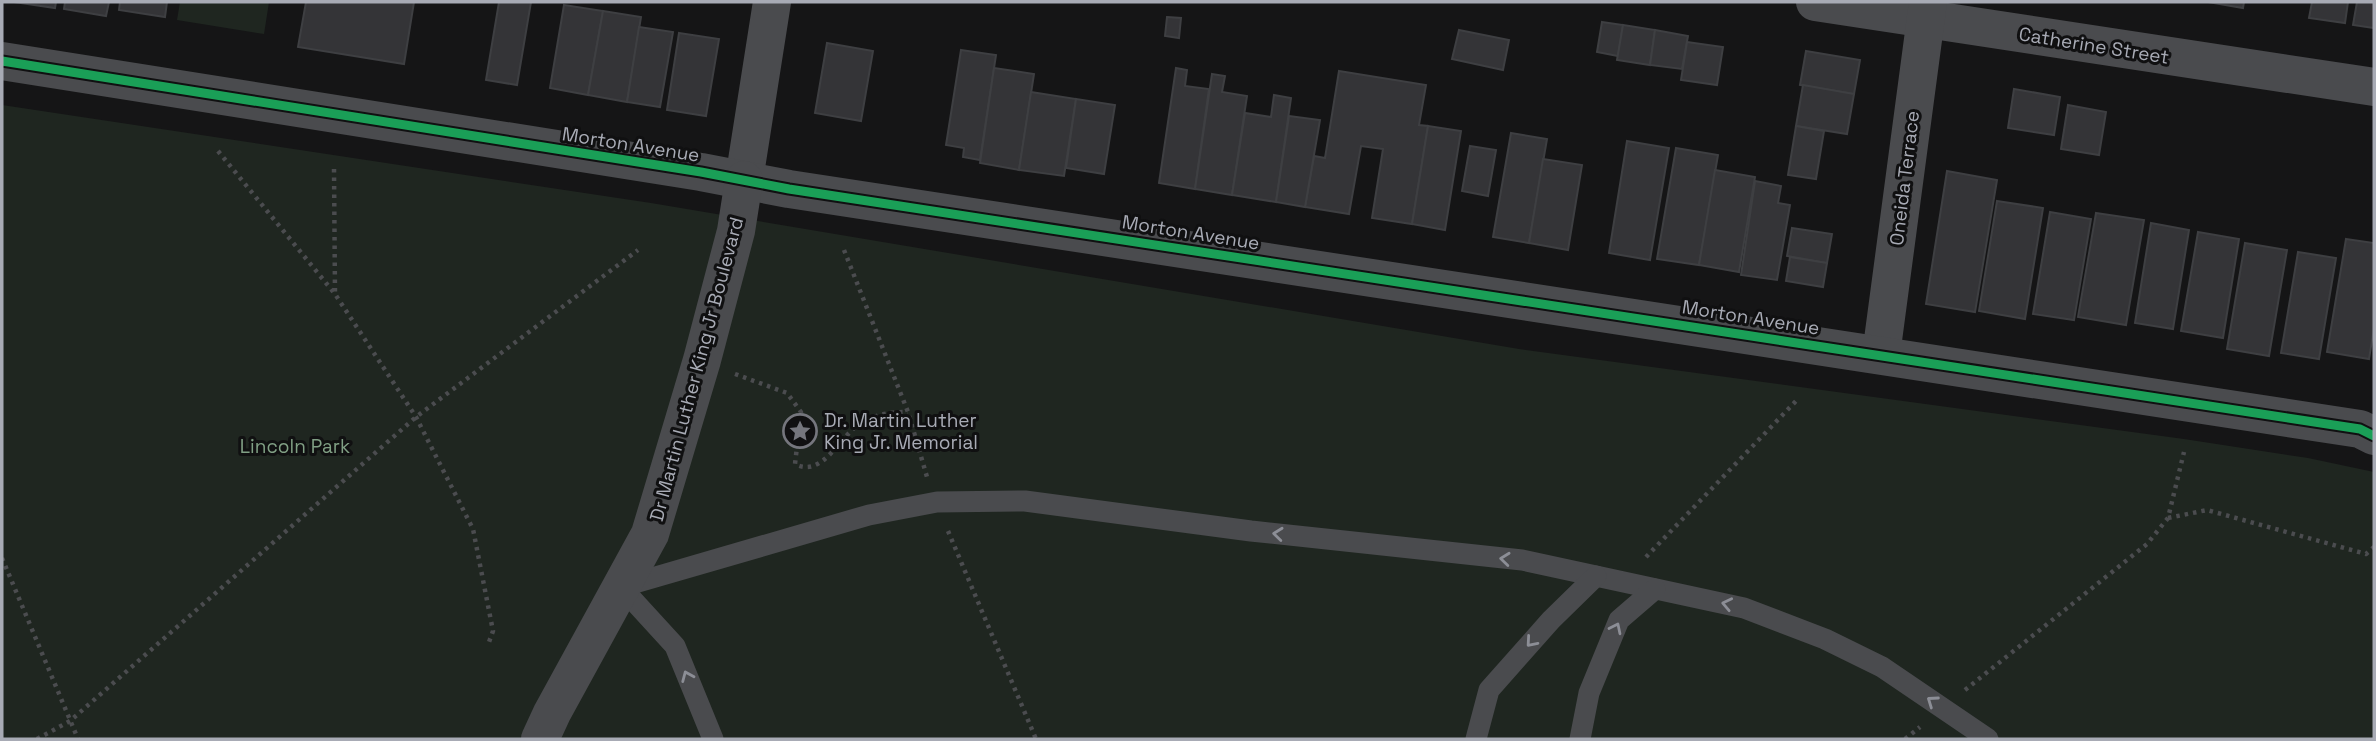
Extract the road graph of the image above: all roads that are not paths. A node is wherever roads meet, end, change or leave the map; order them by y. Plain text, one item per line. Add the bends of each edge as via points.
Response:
1 (772, 2) edge
2 (1815, 2) edge
3 (1926, 11) edge
4 (2, 61) edge
5 (2374, 87) edge
6 (744, 180) junction
7 (1881, 355) junction
8 (2374, 436) edge
9 (1596, 576) junction
10 (621, 587) junction
11 (1655, 589) junction
12 (540, 739) edge
13 (713, 739) edge
14 (1476, 739) edge
15 (1580, 739) edge
16 (1988, 739) edge

1 - 6 street, Dr Martin Luther King Jr Boulevard
2 - 3 street, Catherine Street
3 - 5 street, Catherine Street
3 - 7 street, Oneida Terrace
4 - 6 street, Morton Avenue
6 - 7 street, Morton Avenue
6 - 10 street, Dr Martin Luther King Jr Boulevard via 736,231 702,360 650,534
7 - 8 street, Morton Avenue via 2360,429
9 -> 10 lane via 1522,561 1025,501 937,502 869,515
9 - 11 lane
9 -> 14 lane via 1489,690
10 - 12 street, Dr Martin Luther King Jr Boulevard
13 -> 10 lane via 674,646
15 -> 11 lane via 1589,693 1619,620
16 -> 11 lane via 1882,667 1825,639 1744,608

